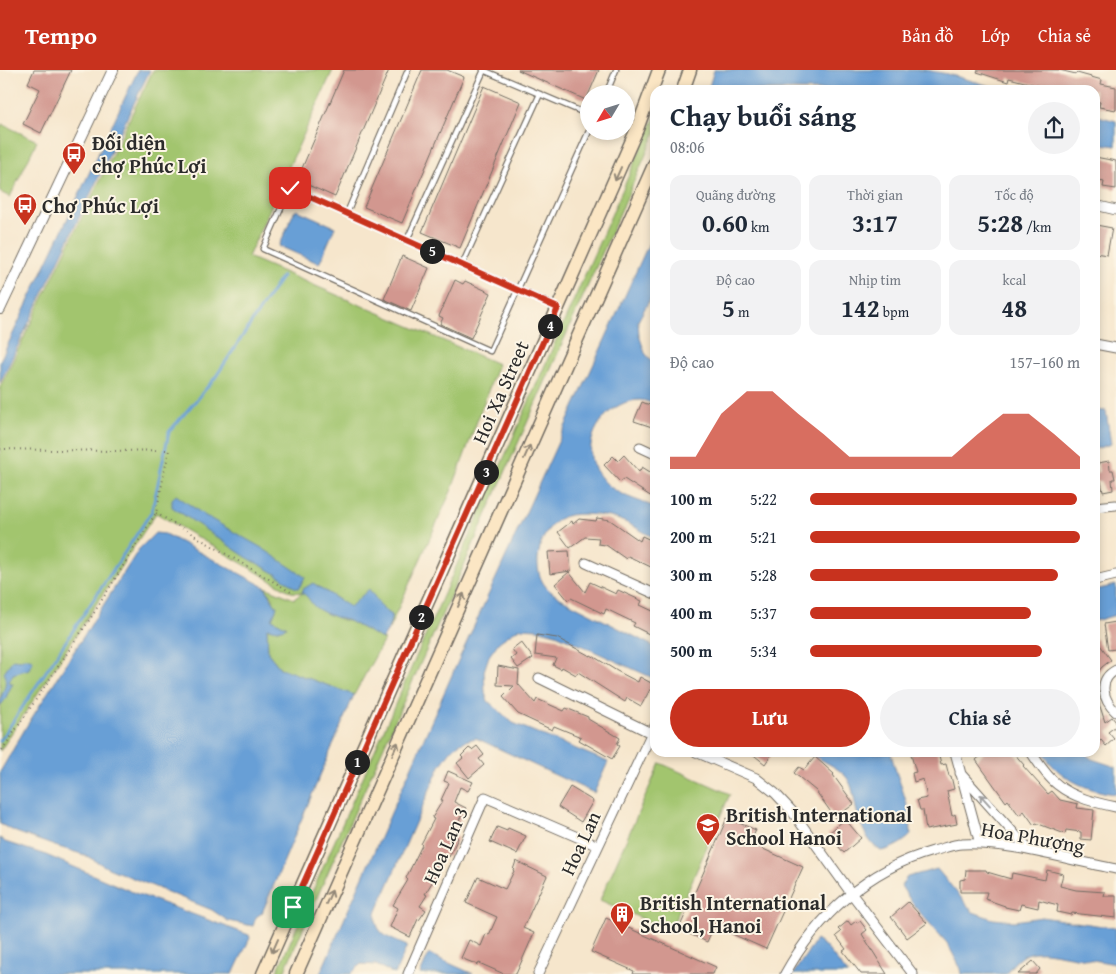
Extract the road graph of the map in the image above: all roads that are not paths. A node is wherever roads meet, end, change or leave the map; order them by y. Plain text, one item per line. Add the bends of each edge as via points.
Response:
1 (113, 70) edge
2 (408, 70) edge
3 (483, 70) edge
4 (616, 70) edge
5 (659, 70) edge
6 (690, 70) edge
7 (610, 85) edge
8 (653, 85) edge
9 (685, 85) edge
10 (540, 94) junction
11 (650, 94) edge
12 (580, 111) edge
13 (585, 140) edge
14 (650, 173) edge
15 (1100, 206) edge
16 (1116, 210) edge
17 (347, 213) junction
18 (407, 240) junction
19 (462, 265) junction
20 (517, 290) junction
21 (558, 308) junction
22 (0, 309) edge
23 (1100, 345) edge
24 (1116, 348) edge
25 (640, 447) dead end
26 (650, 452) edge
27 (1116, 505) edge
28 (1100, 507) edge
29 (586, 564) dead end
30 (1116, 575) edge
31 (1100, 579) edge
32 (650, 592) edge
33 (1116, 670) edge
34 (539, 678) dead end
35 (1116, 712) edge
36 (650, 730) edge
37 (650, 740) edge
38 (708, 757) edge
39 (956, 757) edge
40 (1035, 757) edge
41 (960, 773) junction
42 (1116, 807) edge
43 (980, 844) junction
44 (598, 846) junction
45 (1029, 850) junction
46 (1116, 868) edge
47 (851, 893) junction
48 (540, 972) edge
49 (263, 974) edge
50 (296, 974) edge
51 (408, 974) edge
52 (785, 974) edge
53 (913, 974) edge

1 - 22 street
2 - 17 lane
3 - 10 lane
3 - 18 lane
4 - 7 lane
5 -> 8 main road, Hoi Xa Street
6 - 9 main road
10 - 12 lane
10 - 19 lane
11 -> 21 main road, Hoi Xa Street
13 - 20 lane
50 -> 14 main road
15 - 16 street
17 - 18 lane
17 - 20 lane via 290,188 263,249 490,351
18 - 19 lane
19 - 20 lane
20 - 21 lane
21 -> 49 main road, Hoi Xa Street
23 - 24 street
25 - 26 street
27 - 28 street
29 - 32 street
30 - 31 street
33 - 35 street via 1110,673 1103,690 1108,704
34 - 36 street
37 - 44 street, Hoa Lan
38 - 47 street via 756,778 775,793
39 - 41 street
40 - 42 street via 1058,785 1096,803
41 - 43 street
45 -> 41 street
43 - 45 street, Hoa Phượng
43 - 47 street, Hoa Phượng via 960,844 915,856 882,872
44 - 48 street, Hoa Lan
44 - 51 street, Hoa Lan 3 via 485,797
45 - 46 street, Hoa Phượng
47 - 52 street, Hoa Phượng via 817,925
47 - 53 street

